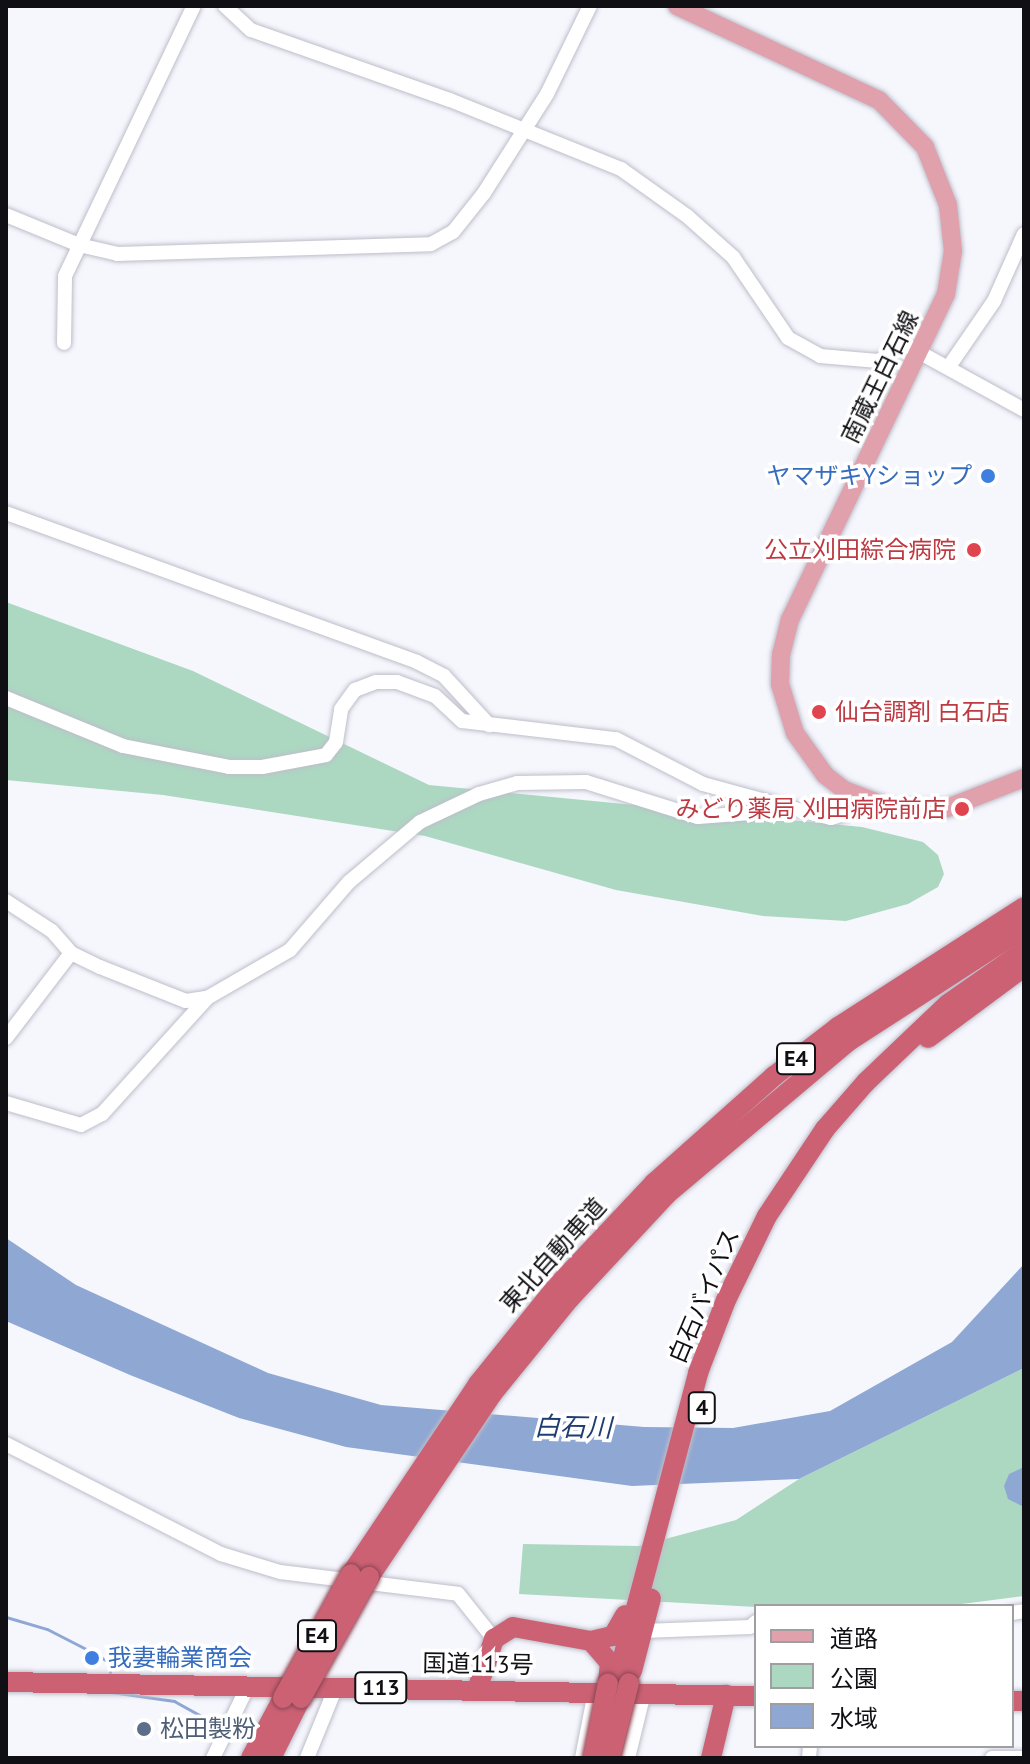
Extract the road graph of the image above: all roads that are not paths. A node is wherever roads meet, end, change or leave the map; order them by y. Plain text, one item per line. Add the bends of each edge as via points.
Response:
1 (194, 6) edge
2 (225, 6) edge
3 (590, 6) edge
4 (677, 6) edge
5 (521, 129) junction
6 (6, 215) edge
7 (1024, 234) edge
8 (79, 245) junction
9 (64, 343) dead end
10 (920, 349) junction
11 (950, 365) junction
12 (1024, 410) edge
13 (6, 513) edge
14 (6, 698) edge
15 (489, 725) junction
16 (1024, 778) edge
17 (859, 798) junction
18 (795, 809) junction
19 (6, 901) edge
20 (1024, 907) edge
21 (1024, 928) edge
22 (1024, 951) edge
23 (71, 953) junction
24 (1024, 966) edge
25 (207, 998) junction
26 (6, 1038) edge
27 (6, 1103) edge
28 (775, 1216) junction
29 (604, 1247) junction
30 (6, 1444) edge
31 (636, 1608) junction
32 (754, 1627) edge
33 (641, 1638) junction
34 (494, 1639) junction
35 (591, 1641) junction
36 (6, 1682) edge
37 (248, 1686) junction
38 (621, 1686) junction
39 (336, 1687) junction
40 (477, 1690) junction
41 (726, 1695) junction
42 (754, 1696) edge
43 (292, 1698) junction
44 (588, 1728) junction
45 (634, 1731) junction
46 (213, 1758) edge
47 (251, 1758) edge
48 (271, 1758) edge
49 (307, 1758) edge
50 (582, 1758) edge
51 (595, 1758) edge
52 (610, 1758) edge
53 (617, 1758) edge
54 (628, 1758) edge
55 (711, 1758) edge
56 (992, 1758) edge
57 (1024, 1758) edge

1 - 8 street
2 - 5 street via 251,30
3 - 5 street via 547,94
4 - 10 main road, 南蔵王白石線 via 865,90 917,136 944,188 953,251 946,294
5 - 8 street via 453,232 431,244 117,254
5 - 10 street via 621,169 687,216 733,257 788,338 820,356 878,361 906,345
6 - 8 street
7 - 11 street via 994,301
8 - 9 street via 65,276
10 - 11 street
10 - 17 main road, 南蔵王白石線 via 807,577 781,654 783,700 795,733 825,775
11 - 12 street
13 - 15 street via 417,662 444,676
14 - 15 street via 123,746 247,768 293,765 326,755 336,742 347,700 361,686 376,682 422,689 462,721
15 - 18 street via 616,739 703,784
16 - 17 main road, 南蔵王白石線 via 947,808 894,809
17 - 18 street via 847,813 831,818
18 - 25 street via 708,818 586,782 498,787 420,822 349,882 290,950
19 - 23 street via 52,931
20 - 29 highway, 東北自動車道 / E4 via 900,984 774,1076
21 - 29 highway, 東北自動車道 / E4 via 909,998 792,1084
22 - 28 highway, 白石バイパス / 4 via 948,1004 866,1082 825,1129
23 - 25 street via 167,995 186,1001
23 - 26 street
24 - 28 highway, 白石バイパス / 4 via 895,1070
25 - 27 street via 91,1120 81,1125
28 - 31 highway, 白石バイパス / 4 via 723,1343
28 - 31 highway, 白石バイパス / 4 via 726,1300 698,1373
29 - 43 highway, 東北自動車道 / E4, bridge via 521,1329 430,1450 351,1574
30 - 34 street via 221,1554 280,1572 458,1594
31 - 33 highway, 白石バイパス / 4
31 - 35 highway via 620,1629
31 - 38 highway, 白石バイパス / 4
32 - 33 street
33 - 38 highway, 白石バイパス
34 - 35 highway via 513,1627
34 - 40 highway
35 - 38 highway
36 - 37 highway, 国道113号 / 113
37 - 39 highway, 国道113号 / 113
37 - 46 street
38 - 40 highway, 国道113号 / 113
38 - 41 highway, 国道113号 / 113
38 - 44 street
38 - 45 street
38 - 51 highway, bridge
38 - 52 highway, 白石バイパス / 4, bridge
38 - 53 highway
39 - 40 highway, 国道113号 / 113
39 - 49 street
41 - 42 highway, 国道113号 / 113
41 - 55 highway
43 - 47 highway, 東北自動車道 / E4
43 - 48 highway, 東北自動車道 / E4
44 - 45 street
44 - 50 street
45 - 54 street
56 - 57 street

